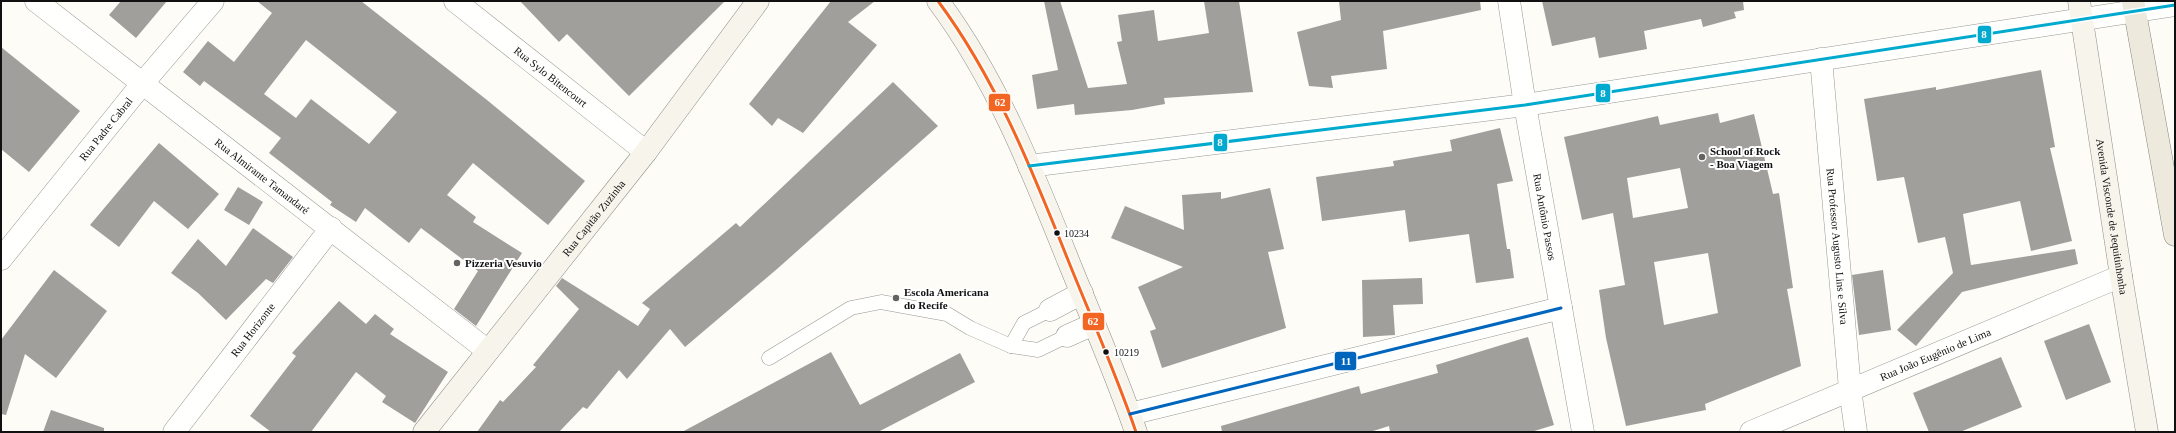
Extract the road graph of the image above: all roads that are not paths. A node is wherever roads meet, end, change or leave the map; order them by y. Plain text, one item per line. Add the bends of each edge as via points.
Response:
1 (36, 1) edge
2 (213, 1) edge
3 (455, 1) edge
4 (758, 1) edge
5 (938, 1) edge
6 (1509, 1) edge
7 (2134, 6) edge
8 (2170, 6) edge
9 (2080, 10) edge
10 (1821, 59) junction
11 (142, 84) junction
12 (1525, 105) junction
13 (646, 152) junction
14 (1029, 166) junction
15 (331, 228) junction
16 (2175, 235) edge
17 (1, 259) edge
18 (2120, 276) junction
19 (1082, 293) junction
20 (1561, 308) junction
21 (1050, 310) joint
22 (1094, 324) junction
23 (1067, 336) joint
24 (1011, 346) junction
25 (488, 350) junction
26 (769, 358) dead end
27 (1850, 389) junction
28 (1133, 423) edge
29 (174, 432) edge
30 (424, 432) edge
31 (1583, 432) edge
32 (1751, 432) edge
33 (1856, 432) edge
34 (2147, 432) edge

1 - 11 street, Rua Almirante Tamandaré
2 - 11 street, Rua Padre Cabral
3 - 13 street, Rua Sylo Bitencourt
4 - 13 street, Rua Capitão Zuzinha
5 - 14 street via 964,36 990,83
6 - 12 street, Rua Antônio Passos
7 - 8 street
7 - 9 street
7 - 16 main road
9 - 10 street
9 - 18 street, Avenida Visconde de Jequitinhonha
10 - 12 street
10 - 27 street, Rua Professor Augusto Lins e Silva
11 - 15 street, Rua Almirante Tamandaré
11 - 17 street, Rua Padre Cabral
12 - 14 street
12 - 20 street, Rua Antônio Passos
13 - 25 street, Rua Capitão Zuzinha
14 - 19 street
15 - 25 street, Rua Almirante Tamandaré
15 - 29 street, Rua Horizonte
18 - 27 street, Rua João Eugênio de Lima
18 - 34 street, Avenida Visconde de Jequitinhonha
19 - 21 street
19 - 22 street
20 - 28 street
20 - 31 street, Rua Antônio Passos
21 - 24 lane via 1024,323
22 - 23 street
22 - 28 street
23 - 24 lane via 1038,350
24 - 26 lane via 970,328 947,314 881,302 851,308
25 - 30 street, Rua Capitão Zuzinha
27 - 32 street, Rua João Eugênio de Lima
27 - 33 street, Rua Professor Augusto Lins e Silva

